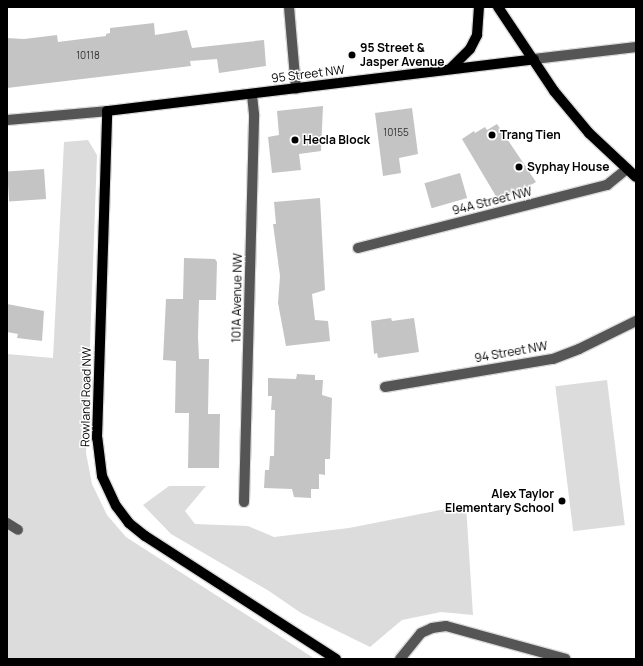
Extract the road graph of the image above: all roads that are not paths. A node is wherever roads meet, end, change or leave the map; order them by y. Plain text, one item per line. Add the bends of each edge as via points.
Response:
1 (289, 7) edge
2 (479, 7) edge
3 (498, 7) edge
4 (636, 47) edge
5 (534, 59) junction
6 (450, 70) junction
7 (296, 89) junction
8 (252, 94) junction
9 (107, 111) junction
10 (7, 120) edge
11 (627, 169) junction
12 (636, 177) edge
13 (358, 248) dead end
14 (636, 321) edge
15 (384, 387) dead end
16 (244, 502) dead end
17 (7, 523) edge
18 (18, 530) dead end
19 (336, 659) edge
20 (400, 659) edge
21 (566, 659) edge

1 - 7 street
2 - 6 main road via 477,36 470,49
3 - 5 main road
4 - 5 street, 95 Street NW
5 - 6 main road, 95 Street NW
5 - 11 main road via 554,91 580,123
6 - 7 main road, 95 Street NW
7 - 8 main road, 95 Street NW
8 - 9 main road, 95 Street NW
8 - 16 street, 101A Avenue NW via 254,114
9 - 10 street, 95 Street NW
9 - 19 main road, Rowland Road NW via 97,438 102,476 116,506 129,523 145,536
11 - 12 main road
11 - 13 street, 94A Street NW via 607,185
14 - 15 street, 94 Street NW via 553,359
17 - 18 street
20 - 21 street via 421,633 446,626

